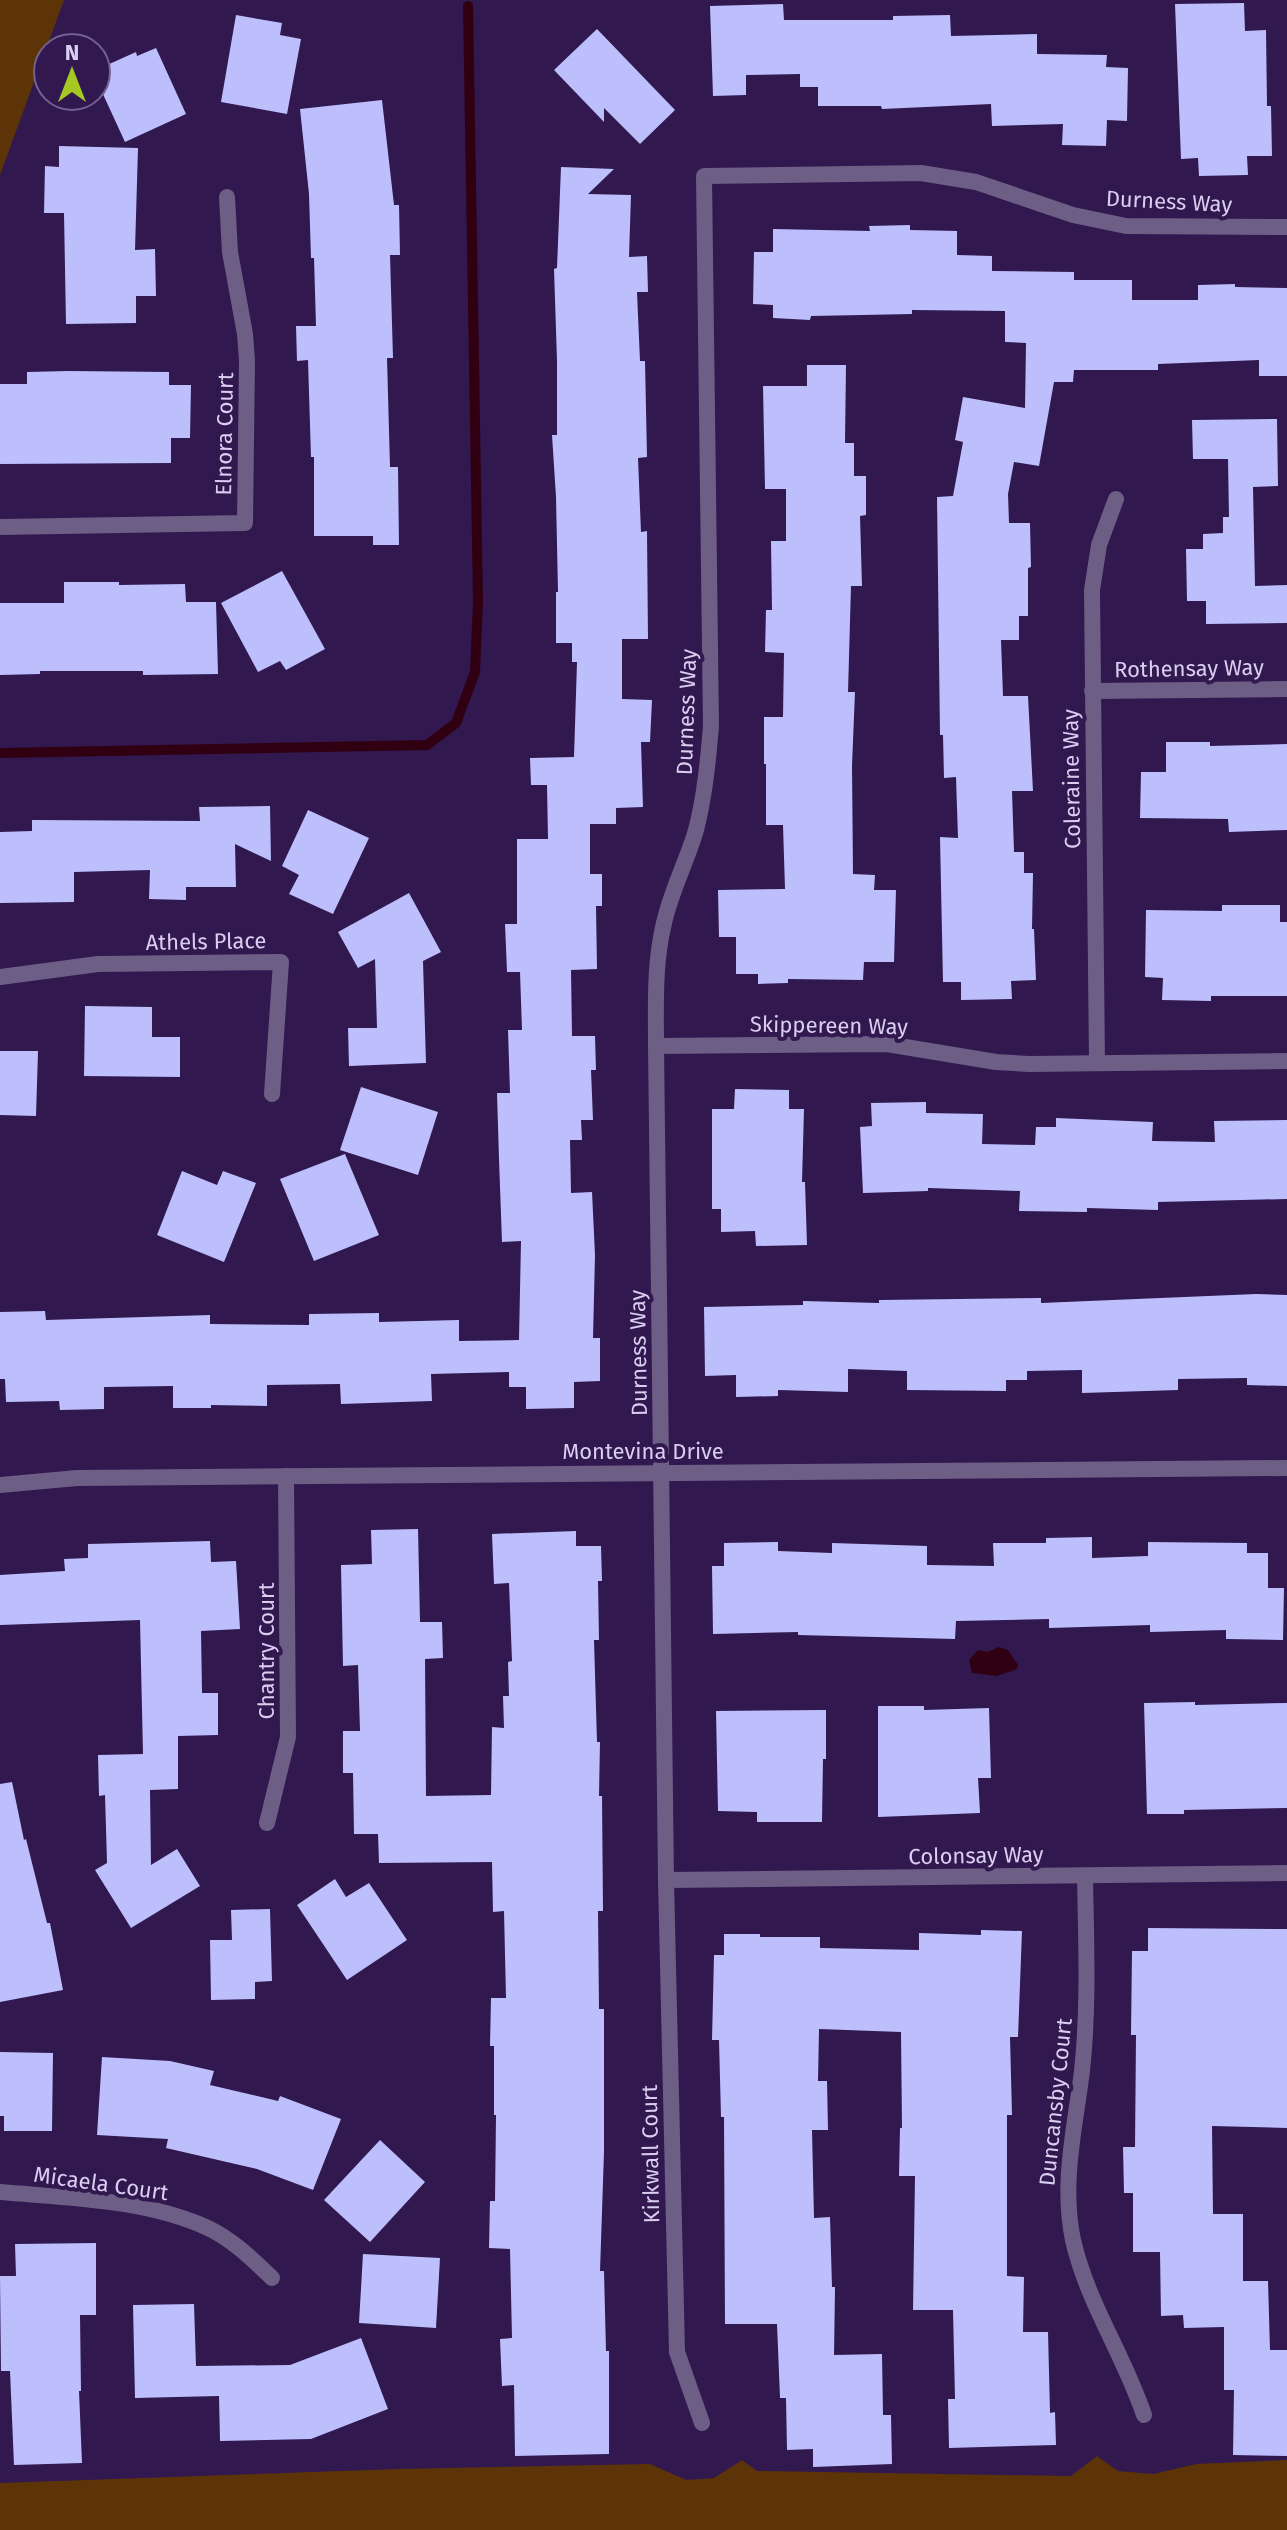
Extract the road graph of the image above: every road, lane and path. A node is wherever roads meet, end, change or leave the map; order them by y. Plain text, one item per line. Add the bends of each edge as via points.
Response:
1 (227, 197) dead end
2 (1287, 227) edge
3 (1116, 499) dead end
4 (0, 527) edge
5 (1287, 689) edge
6 (1092, 691) junction
7 (0, 977) edge
8 (656, 1046) junction
9 (1287, 1061) edge
10 (1097, 1063) junction
11 (272, 1094) dead end
12 (1287, 1468) edge
13 (661, 1473) junction
14 (286, 1476) junction
15 (0, 1485) edge
16 (267, 1823) dead end
17 (1287, 1873) edge
18 (1085, 1876) junction
19 (666, 1880) junction
20 (0, 2192) edge
21 (272, 2278) dead end
22 (1144, 2415) dead end
23 (702, 2423) dead end

1 - 4 street, Elnora Court via 247,360 245,523
2 - 8 street, Durness Way via 1126,226 1073,215 976,182 921,173 704,176 711,726 695,832 663,924 656,969
3 - 6 street, Coleraine Way via 1099,545 1092,590
5 - 6 street, Rothensay Way
6 - 10 street, Coleraine Way
7 - 11 street, Athels Place via 98,964 281,962
8 - 10 street, Skippereen Way via 887,1044 996,1062
8 - 13 street, Durness Way
9 - 10 street, Skippereen Way
12 - 13 street, Montevina Drive
13 - 14 street, Montevina Drive
13 - 19 street, Durness Way
14 - 15 street, Montevina Drive via 77,1478
14 - 16 street, Chantry Court via 288,1737
17 - 18 street, Colonsay Way
18 - 19 street, Colonsay Way
18 - 22 street, Duncansby Court via 1087,2001 1068,2197 1073,2240 1089,2292
19 - 23 street, Kirkwall Court via 677,2352
20 - 21 street, Micaela Court via 177,2216 241,2248

